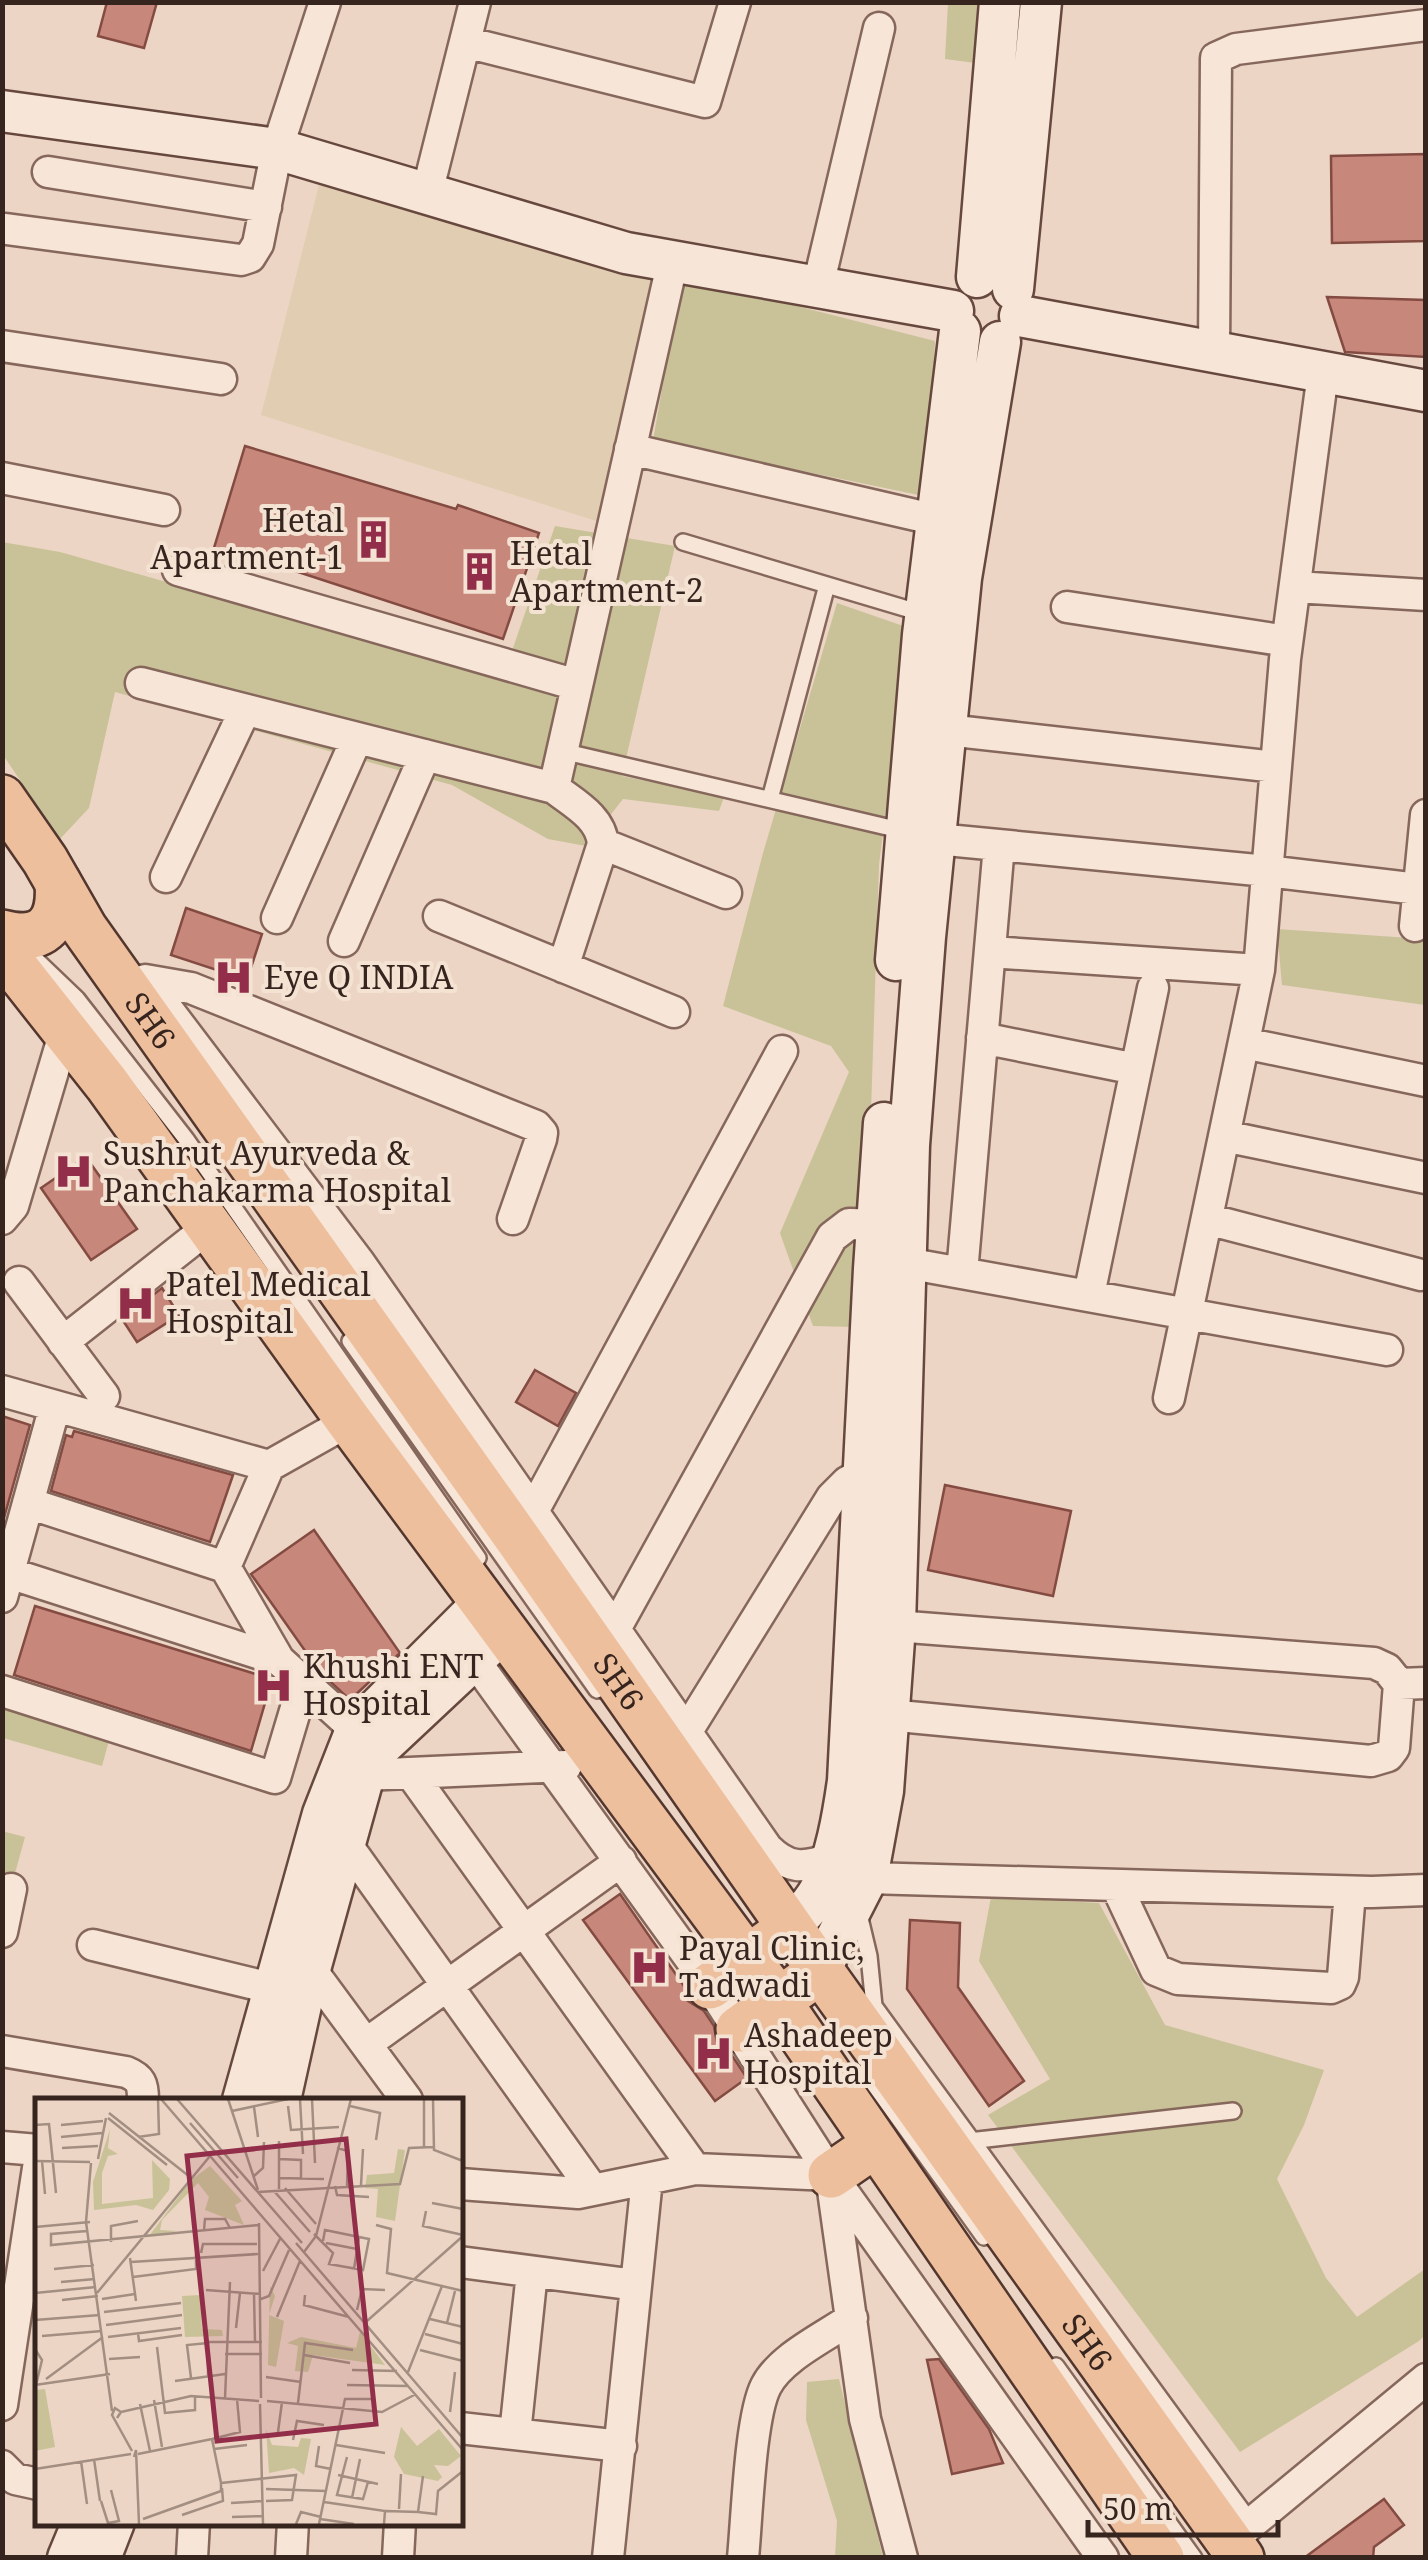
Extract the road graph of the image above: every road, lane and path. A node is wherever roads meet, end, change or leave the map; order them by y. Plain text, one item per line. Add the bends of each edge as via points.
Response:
1 (325, 2) edge
2 (475, 2) edge
3 (735, 2) edge
4 (1000, 2) edge
5 (1041, 2) edge
6 (1426, 25) edge
7 (879, 28) dead end
8 (465, 42) junction
9 (2, 111) edge
10 (276, 148) junction
11 (48, 172) dead end
12 (427, 193) junction
13 (266, 206) junction
14 (6, 229) dead end
15 (673, 260) junction
16 (818, 286) junction
17 (1003, 306) junction
18 (956, 321) junction
19 (2, 346) edge
20 (1214, 352) junction
21 (1323, 373) junction
22 (221, 379) dead end
23 (1426, 391) edge
24 (630, 448) junction
25 (2, 478) edge
26 (164, 510) dead end
27 (937, 520) junction
28 (683, 542) dead end
29 (178, 570) dead end
30 (827, 585) junction
31 (1295, 587) junction
32 (1426, 595) edge
33 (1067, 607) dead end
34 (925, 614) junction
35 (1287, 642) junction
36 (141, 683) dead end
37 (577, 685) junction
38 (245, 710) junction
39 (947, 730) junction
40 (356, 738) junction
41 (562, 751) junction
42 (424, 756) junction
43 (1276, 766) junction
44 (2, 769) edge
45 (554, 788) junction
46 (770, 799) junction
47 (1426, 815) edge
48 (11, 816) edge
49 (921, 835) junction
50 (603, 844) junction
51 (999, 845) junction
52 (1267, 871) junction
53 (166, 877) dead end
54 (1421, 881) edge
55 (726, 893) dead end
56 (59, 894) junction
57 (439, 916) dead end
58 (278, 918) dead end
59 (1414, 926) dead end
60 (5, 940) edge
61 (344, 941) dead end
62 (990, 952) junction
63 (86, 958) dead end
64 (563, 967) junction
65 (1259, 970) junction
66 (145, 980) junction
67 (1153, 988) dead end
68 (674, 1012) dead end
69 (65, 1031) junction
70 (982, 1038) junction
71 (1244, 1043) junction
72 (782, 1051) dead end
73 (1136, 1069) junction
74 (1426, 1081) edge
75 (1224, 1136) junction
76 (1426, 1178) edge
77 (2, 1218) edge
78 (513, 1219) dead end
79 (1207, 1219) junction
80 (209, 1226) junction
81 (897, 1237) junction
82 (962, 1273) junction
83 (1421, 1275) dead end
84 (18, 1282) dead end
85 (1089, 1295) junction
86 (1187, 1313) junction
87 (336, 1322) dead end
88 (63, 1342) junction
89 (1387, 1350) dead end
90 (2, 1390) edge
91 (104, 1396) dead end
92 (1169, 1398) dead end
93 (55, 1406) junction
94 (349, 1421) junction
95 (269, 1466) junction
96 (864, 1472) junction
97 (28, 1503) junction
98 (525, 1526) junction
99 (225, 1567) junction
100 (6, 1585) edge
101 (482, 1620) junction
102 (896, 1626) junction
103 (614, 1631) junction
104 (279, 1660) junction
105 (304, 1680) junction
106 (1412, 1683) edge
107 (2, 1691) edge
108 (606, 1704) dead end
109 (888, 1715) junction
110 (678, 1745) junction
111 (366, 1752) junction
112 (604, 1764) junction
113 (554, 1767) junction
114 (412, 1775) junction
115 (670, 1825) dead end
116 (344, 1840) junction
117 (831, 1858) junction
118 (621, 1861) junction
119 (1116, 1886) junction
120 (11, 1889) dead end
121 (862, 1889) junction
122 (1426, 1890) edge
123 (1350, 1892) junction
124 (524, 1930) junction
125 (2, 1932) edge
126 (93, 1945) dead end
127 (785, 1964) junction
128 (312, 1971) junction
129 (447, 1985) junction
130 (710, 1986) junction
131 (275, 1989) junction
132 (740, 2029) junction
133 (366, 2044) junction
134 (2, 2051) edge
135 (860, 2063) dead end
136 (143, 2098) edge
137 (244, 2098) edge
138 (280, 2098) edge
139 (406, 2098) edge
140 (1234, 2111) dead end
141 (960, 2143) junction
142 (876, 2144) junction
143 (2, 2147) edge
144 (35, 2150) edge
145 (695, 2169) junction
146 (831, 2175) junction
147 (647, 2179) junction
148 (463, 2180) edge
149 (593, 2190) junction
150 (35, 2206) edge
151 (32, 2245) edge
152 (968, 2248) dead end
153 (996, 2253) dead end
154 (462, 2262) edge
155 (532, 2272) junction
156 (636, 2285) junction
157 (852, 2318) junction
158 (1049, 2357) dead end
159 (1426, 2379) edge
160 (2, 2405) edge
161 (462, 2428) edge
162 (515, 2434) junction
163 (620, 2446) junction
164 (2, 2466) edge
165 (35, 2483) edge
166 (82, 2525) edge
167 (113, 2525) edge
168 (194, 2525) edge
169 (293, 2525) edge
170 (400, 2525) edge
171 (1229, 2545) edge
172 (68, 2558) edge
173 (100, 2558) edge
174 (192, 2558) edge
175 (291, 2558) edge
176 (398, 2558) edge
177 (608, 2558) edge
178 (743, 2558) edge
179 (902, 2558) edge
180 (1103, 2558) edge
181 (1161, 2558) edge

1 - 10 street
2 - 8 street
3 - 8 street via 706,102
4 - 17 street
5 - 17 street
6 - 20 street via 1236,48 1216,58
7 - 16 street
8 - 12 street
9 - 10 street
10 - 12 street
10 - 13 street
11 - 13 street
12 - 15 street
13 - 14 street via 256,251 241,260
15 - 16 street
15 - 24 street
16 - 18 street
17 - 18 street via 977,342
17 - 18 street via 959,290
17 - 20 street
17 - 39 street via 961,578
18 - 27 street
19 - 22 street
20 - 21 street
21 - 23 street
21 - 31 street
24 - 27 street
24 - 37 street
25 - 26 street
27 - 34 street
28 - 30 lane
29 - 37 street
30 - 34 lane
30 - 46 lane
31 - 32 street
31 - 35 street
33 - 35 street
34 - 49 street
35 - 43 street
36 - 38 street
37 - 41 street
38 - 40 street
38 - 53 street
39 - 43 street
39 - 49 street
40 - 42 street
40 - 58 street
41 - 45 street
41 - 46 lane
42 - 45 street
42 - 61 street
43 - 52 street
44 - 48 street via 19,794
45 - 50 street via 592,818
46 - 49 lane
47 - 54 street
48 - 56 main road, SH6
49 - 51 street
49 - 81 street via 914,1076
50 - 55 street
50 - 64 street
51 - 52 street
51 - 62 street
52 - 54 street
52 - 65 street
54 - 59 street
56 - 60 main road via 54,920 42,932
56 - 63 lane
56 - 66 street
56 - 98 main road, SH6
57 - 64 street
60 - 69 main road
60 - 101 lane via 78,999 186,1139
62 - 65 street
62 - 70 street
64 - 68 street
65 - 71 street
66 - 78 street via 192,988 536,1126 541,1140
66 - 98 street via 358,1262
67 - 73 street
69 - 77 street via 13,1206
69 - 80 main road
70 - 73 street
70 - 82 street
71 - 74 street
71 - 75 street
72 - 98 street
73 - 85 street
75 - 76 street
75 - 79 street
79 - 83 street
79 - 86 street
80 - 88 street
80 - 94 main road
81 - 82 street
81 - 96 street
81 - 102 street
81 - 103 street via 849,1224 832,1237
82 - 85 street
84 - 88 street
85 - 86 street
86 - 89 street
86 - 92 street
87 - 108 lane
88 - 91 street
90 - 93 street
93 - 95 street
93 - 97 street
94 - 95 street
94 - 101 main road
95 - 99 street
96 - 110 street via 832,1497
96 - 117 street via 852,1749
97 - 99 street
97 - 100 street
98 - 103 street
98 - 110 main road, SH6
99 - 104 street
100 - 104 street
101 - 111 street
101 - 112 main road
101 - 113 street
102 - 106 street via 1374,1663
102 - 109 street
103 - 110 street
104 - 105 street
105 - 107 street via 275,1778
105 - 111 street
106 - 109 street via 1394,1748 1371,1761
109 - 121 street via 883,1791
110 - 117 street via 777,1858 804,1867
110 - 127 main road, SH6
111 - 114 street
111 - 116 street
111 - 131 street via 323,1814
112 - 113 street
112 - 127 main road
113 - 114 street
113 - 118 street
114 - 124 street
115 - 127 lane
116 - 128 street
116 - 129 street
117 - 127 street
118 - 124 street
118 - 130 street
119 - 121 street
119 - 123 street
119 - 123 street via 1156,1970 1178,1979 1331,1988 1343,1978
120 - 125 street
121 - 127 street
121 - 141 lane via 874,2006
122 - 123 street
124 - 129 street
124 - 145 street
126 - 131 street
127 - 130 main road
127 - 132 main road
127 - 141 main road, SH6
127 - 142 main road
127 - 152 lane via 899,2155
128 - 133 street
128 - 138 street
129 - 133 street
129 - 149 street
130 - 132 street
131 - 137 street
132 - 146 street
133 - 139 street
134 - 136 street via 126,2072 138,2077
135 - 153 lane
140 - 141 lane
141 - 171 main road, SH6
142 - 146 main road
142 - 181 main road
143 - 144 street
145 - 146 street
145 - 147 street
146 - 157 street
146 - 180 street
147 - 149 street
147 - 156 street
148 - 149 street
150 - 151 street
151 - 160 street
154 - 155 street
155 - 156 street
155 - 162 street
156 - 163 street
157 - 178 street via 766,2384
157 - 179 street via 865,2419
158 - 171 lane
159 - 171 street
161 - 162 street
162 - 163 street
163 - 177 street
164 - 165 street via 15,2479
166 - 172 street
167 - 173 street
168 - 174 street
169 - 175 street
170 - 176 street

